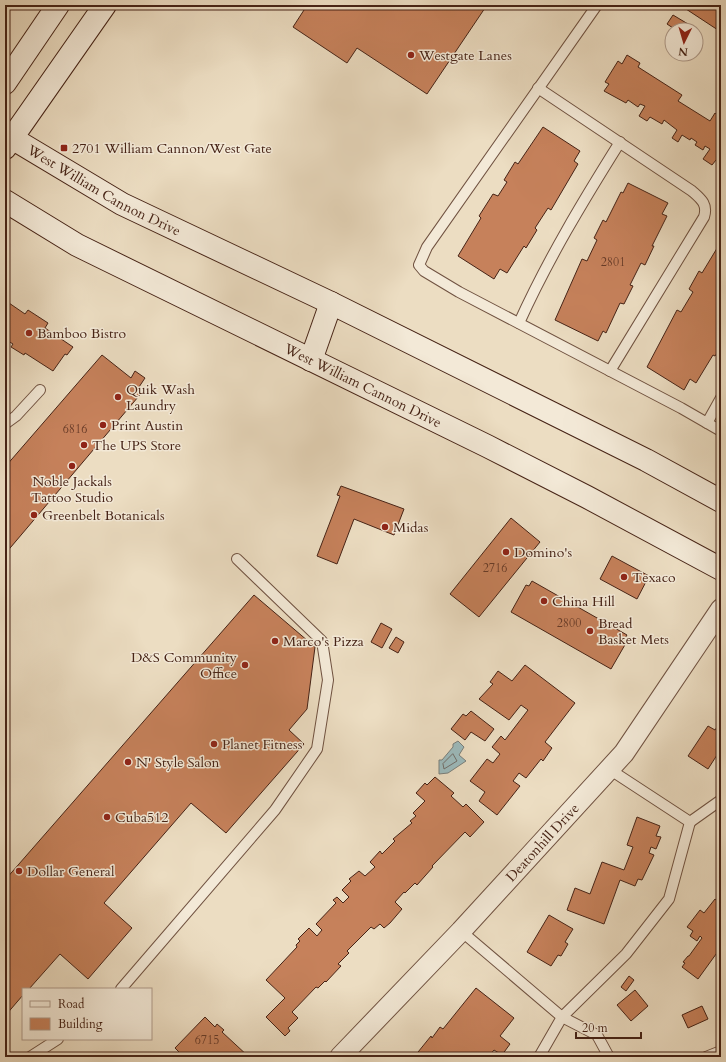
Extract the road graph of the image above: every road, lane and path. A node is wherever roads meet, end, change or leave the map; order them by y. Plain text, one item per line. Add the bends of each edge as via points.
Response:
1 (58, 5) edge
2 (105, 5) edge
3 (597, 5) edge
4 (5, 83) edge
5 (538, 88) junction
6 (7, 140) edge
7 (620, 142) junction
8 (5, 202) edge
9 (331, 303) junction
10 (519, 323) junction
11 (311, 360) junction
12 (610, 371) junction
13 (40, 390) dead end
14 (721, 398) edge
15 (707, 423) junction
16 (5, 424) edge
17 (721, 431) edge
18 (721, 501) edge
19 (237, 559) dead end
20 (721, 569) edge
21 (721, 609) edge
22 (609, 769) junction
23 (721, 800) edge
24 (690, 822) junction
25 (460, 931) junction
26 (122, 988) edge
27 (562, 1017) junction
28 (56, 1040) edge
29 (721, 1051) edge
30 (30, 1057) edge
31 (340, 1057) edge
32 (539, 1057) edge
33 (609, 1057) edge
34 (706, 1057) edge

1 - 4 main road
2 - 6 main road
3 - 5 lane
5 - 7 lane
5 - 10 lane via 427,247 419,265 424,271
6 - 9 main road, West William Cannon Drive via 122,204
7 - 10 lane via 569,224
7 - 12 lane via 692,191 704,202 706,210 696,231
8 - 11 main road, West William Cannon Drive via 77,245
9 - 11 main road
9 - 18 main road, West William Cannon Drive via 646,460
10 - 12 lane
11 - 20 main road, West William Cannon Drive via 494,449
12 - 15 lane
13 - 16 lane
14 - 15 lane
15 - 17 lane
19 - 26 lane via 322,641 328,680 317,750 275,810
21 - 22 street, Deatonhill Drive via 624,753
22 - 24 lane
22 - 25 street, Deatonhill Drive
23 - 24 lane
24 - 27 lane via 669,899 626,954
25 - 27 lane
25 - 31 street, Deatonhill Drive
27 - 32 lane
27 - 33 lane via 597,1035
28 - 30 lane
29 - 34 lane

